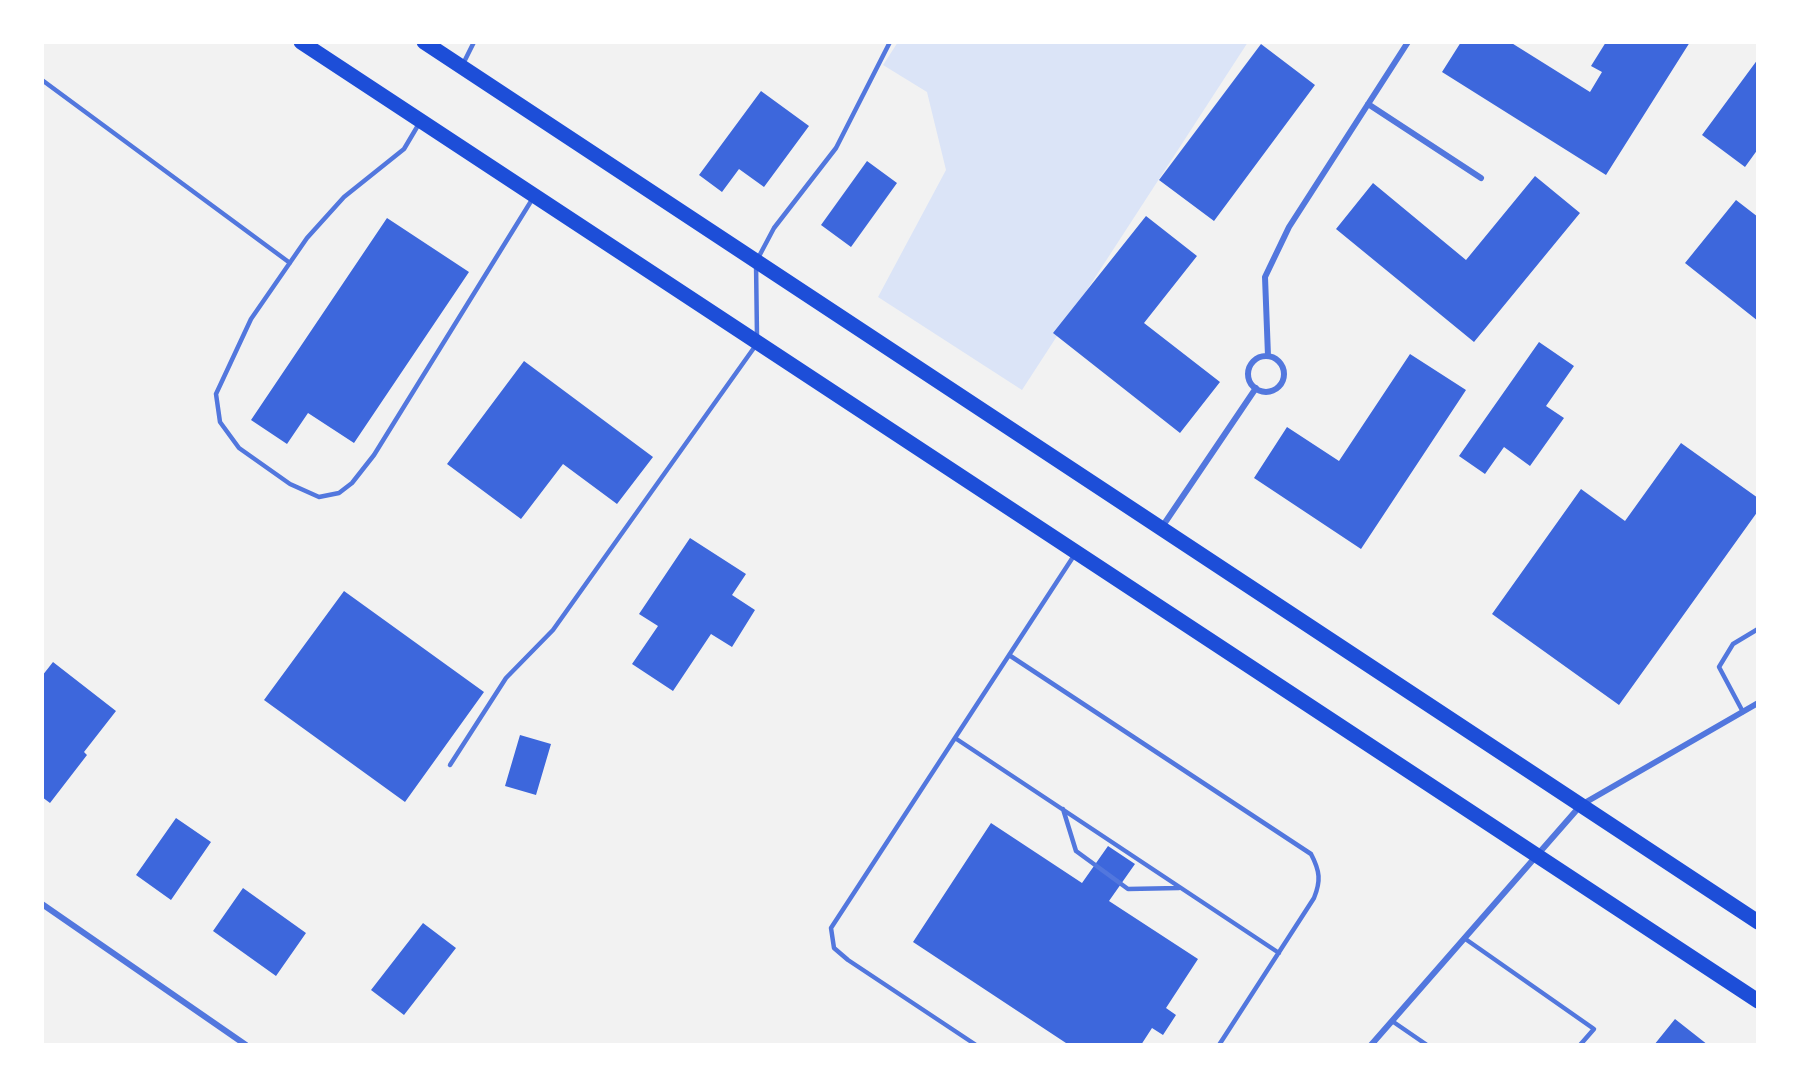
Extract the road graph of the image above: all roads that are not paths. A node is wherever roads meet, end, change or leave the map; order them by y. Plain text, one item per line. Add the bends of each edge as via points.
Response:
1 (301, 42) edge
2 (424, 42) edge
3 (474, 42) edge
4 (890, 42) edge
5 (1408, 42) edge
6 (461, 67) junction
7 (42, 80) edge
8 (1368, 104) junction
9 (421, 121) junction
10 (1481, 178) dead end
11 (534, 196) junction
12 (756, 262) junction
13 (290, 263) junction
14 (758, 343) junction
15 (1268, 356) junction
16 (1256, 388) junction
17 (1161, 528) junction
18 (1076, 553) junction
19 (1758, 629) edge
20 (1010, 655) junction
21 (1758, 703) edge
22 (1743, 712) junction
23 (955, 738) junction
24 (450, 765) dead end
25 (1581, 805) junction
26 (1063, 809) junction
27 (1537, 855) junction
28 (1181, 888) junction
29 (42, 904) edge
30 (1758, 922) edge
31 (1464, 938) junction
32 (1279, 953) junction
33 (1758, 1001) edge
34 (1392, 1021) junction
35 (246, 1045) edge
36 (976, 1045) edge
37 (1219, 1045) edge
38 (1371, 1045) edge
39 (1427, 1045) edge
40 (1580, 1045) edge

1 - 9 main road
2 - 6 main road
3 - 6 lane
4 - 12 lane via 836,148 774,228
5 - 8 street
6 - 12 main road
7 - 13 lane
8 - 10 street
8 - 15 street via 1289,227 1265,278
9 - 11 main road
9 - 13 lane via 404,149 344,197 307,237
11 - 13 lane via 374,455 339,493 319,497 290,484 239,447 220,422 216,394 251,319
11 - 14 main road
12 - 14 lane
12 - 17 main road
14 - 18 main road
14 - 24 lane via 553,630 506,678
15 - 16 street via 1256,358 1249,368 1249,378
15 - 16 street via 1282,365 1282,383 1264,392
16 - 17 street
17 - 25 main road
18 - 20 lane
18 - 27 main road
19 - 22 lane via 1733,644 1719,667
20 - 23 lane
20 - 32 lane via 1311,854 1321,882
21 - 22 street
22 - 25 street
23 - 26 lane
23 - 36 lane via 831,928 834,948 848,960
25 - 27 street
25 - 30 main road
26 - 28 lane
26 - 28 lane via 1076,851 1128,889
27 - 31 street
27 - 33 main road
28 - 32 lane
29 - 35 street
31 - 34 street
31 - 40 lane via 1594,1029
32 - 37 lane
34 - 38 street
34 - 39 lane

